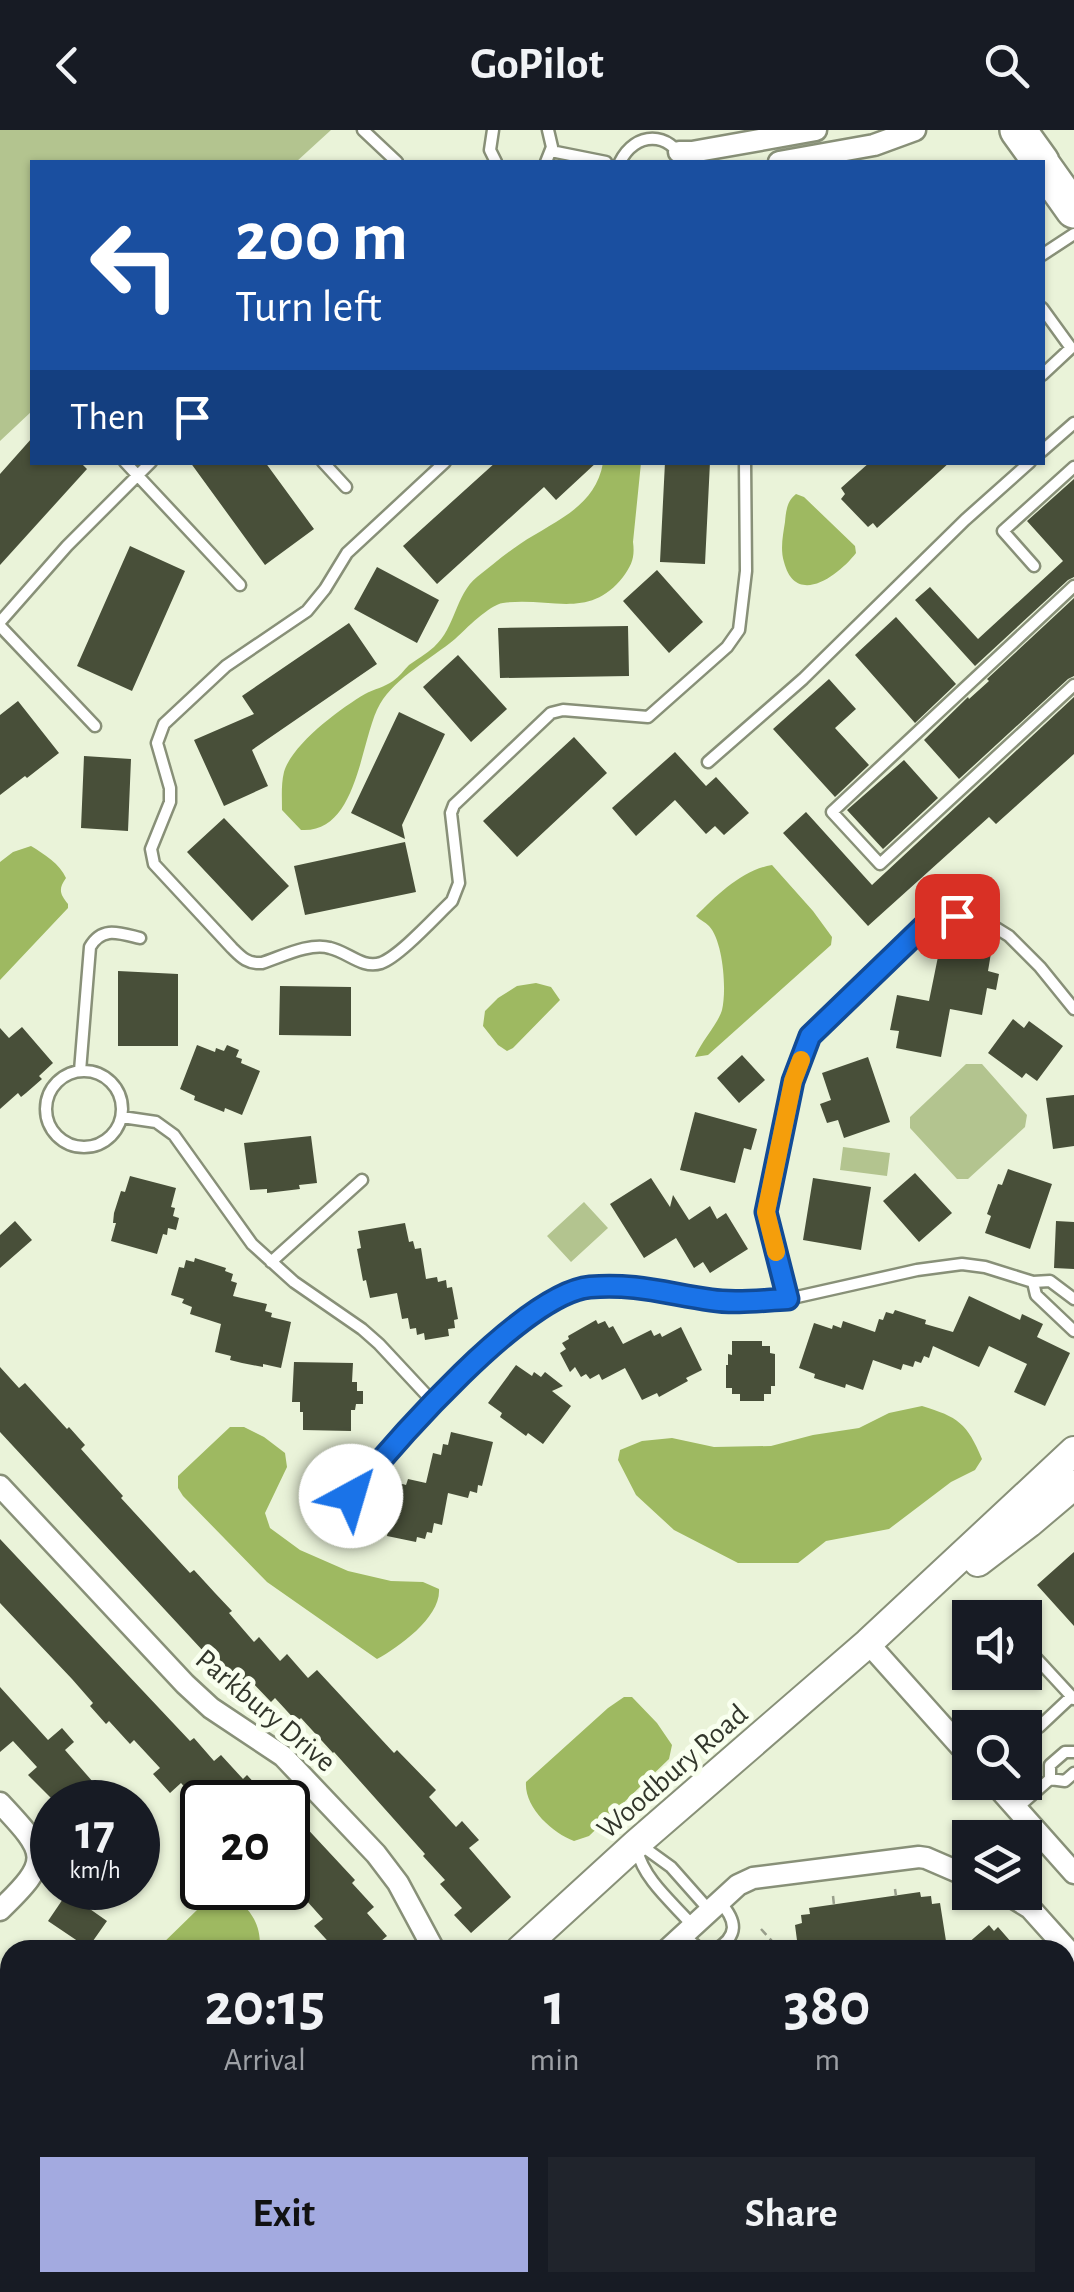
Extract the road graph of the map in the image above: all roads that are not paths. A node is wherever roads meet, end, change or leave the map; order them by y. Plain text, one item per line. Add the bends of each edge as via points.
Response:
1 (364, 130) edge
2 (493, 130) edge
3 (548, 130) edge
4 (816, 130) edge
5 (915, 130) edge
6 (1018, 130) edge
7 (548, 157) edge
8 (681, 157) edge
9 (395, 160) edge
10 (494, 160) edge
11 (583, 160) edge
12 (621, 160) edge
13 (789, 160) edge
14 (1039, 160) edge
15 (1045, 168) edge
16 (1074, 210) edge
17 (1074, 234) edge
18 (1045, 253) edge
19 (1045, 312) edge
20 (1045, 371) edge
21 (1074, 423) edge
22 (1045, 448) edge
23 (128, 465) edge
24 (148, 465) edge
25 (326, 465) edge
26 (442, 465) edge
27 (745, 465) edge
28 (1027, 465) edge
29 (1074, 466) edge
30 (137, 475) junction
31 (346, 487) dead end
32 (1034, 566) dead end
33 (240, 585) dead end
34 (1074, 586) edge
35 (0, 624) edge
36 (1074, 685) edge
37 (95, 726) dead end
38 (708, 762) dead end
39 (140, 938) dead end
40 (1074, 1008) edge
41 (80, 1072) junction
42 (122, 1117) junction
43 (362, 1180) dead end
44 (271, 1262) junction
45 (1033, 1282) junction
46 (788, 1299) junction
47 (1074, 1299) edge
48 (1074, 1331) edge
49 (434, 1402) junction
50 (1074, 1451) edge
51 (1074, 1485) edge
52 (0, 1486) edge
53 (332, 1519) dead end
54 (868, 1643) junction
55 (1042, 1664) edge
56 (1073, 1698) edge
57 (1042, 1724) edge
58 (952, 1737) edge
59 (1074, 1752) edge
60 (1074, 1773) edge
61 (1050, 1779) junction
62 (1008, 1800) edge
63 (0, 1803) edge
64 (1016, 1809) junction
65 (636, 1844) junction
66 (952, 1868) edge
67 (1074, 1872) edge
68 (715, 1906) junction
69 (0, 1910) edge
70 (1035, 1910) edge
71 (688, 1930) junction
72 (429, 1940) edge
73 (531, 1940) edge
74 (678, 1940) edge
75 (694, 1940) edge
76 (728, 1940) edge
77 (1060, 1940) edge

1 - 9 lane
2 - 10 lane
3 - 7 lane
4 - 8 street
5 - 13 street via 874,145
6 - 14 highway
7 - 11 lane
8 - 12 lane via 668,143 643,140
15 - 16 highway
17 - 18 lane
19 - 20 lane via 1070,348
21 - 22 lane
23 - 30 lane
24 - 30 lane
25 - 31 lane
26 - 27 lane via 347,553 307,611 226,666 164,724 158,738 170,802 151,858 252,964 319,947 363,964 391,958 457,893 454,805 551,713 648,717 727,647 739,630 746,570
28 - 38 lane
29 - 32 lane via 1003,531
30 - 33 lane
30 - 35 lane
34 - 36 lane via 832,812 880,864
35 - 37 lane
39 - 41 lane via 104,932 90,947
40 - 46 lane via 1009,936 980,918 957,916 923,927 810,1036 793,1081 766,1212
41 - 42 lane via 102,1075 114,1086
41 - 42 lane via 60,1079 48,1097 46,1112 56,1135 92,1147 111,1136
42 - 44 lane via 156,1122 174,1135
43 - 44 lane
44 - 49 lane via 362,1329
45 - 46 lane via 962,1264
45 - 47 lane via 1050,1281
45 - 48 lane via 1036,1295
46 - 49 lane via 716,1301 639,1286 576,1290 539,1309
49 - 53 lane
50 - 54 street, Woodbury Road
51 - 54 street, Woodbury Road
52 - 72 street, Parkbury Drive via 197,1696 283,1756 363,1840 398,1883
54 - 58 street
54 - 65 street, Woodbury Road
55 - 56 lane
56 - 57 lane
59 - 61 lane via 1050,1765
60 - 61 lane via 1065,1781
61 - 64 lane
62 - 64 street
63 - 69 street via 38,1854 30,1881
64 - 67 street
65 - 68 lane
65 - 71 lane via 644,1870
65 - 73 street, Woodbury Road
66 - 68 street via 911,1858 753,1878
68 - 71 street
68 - 76 lane via 728,1912 733,1925
70 - 77 street
71 - 74 street
71 - 75 lane

